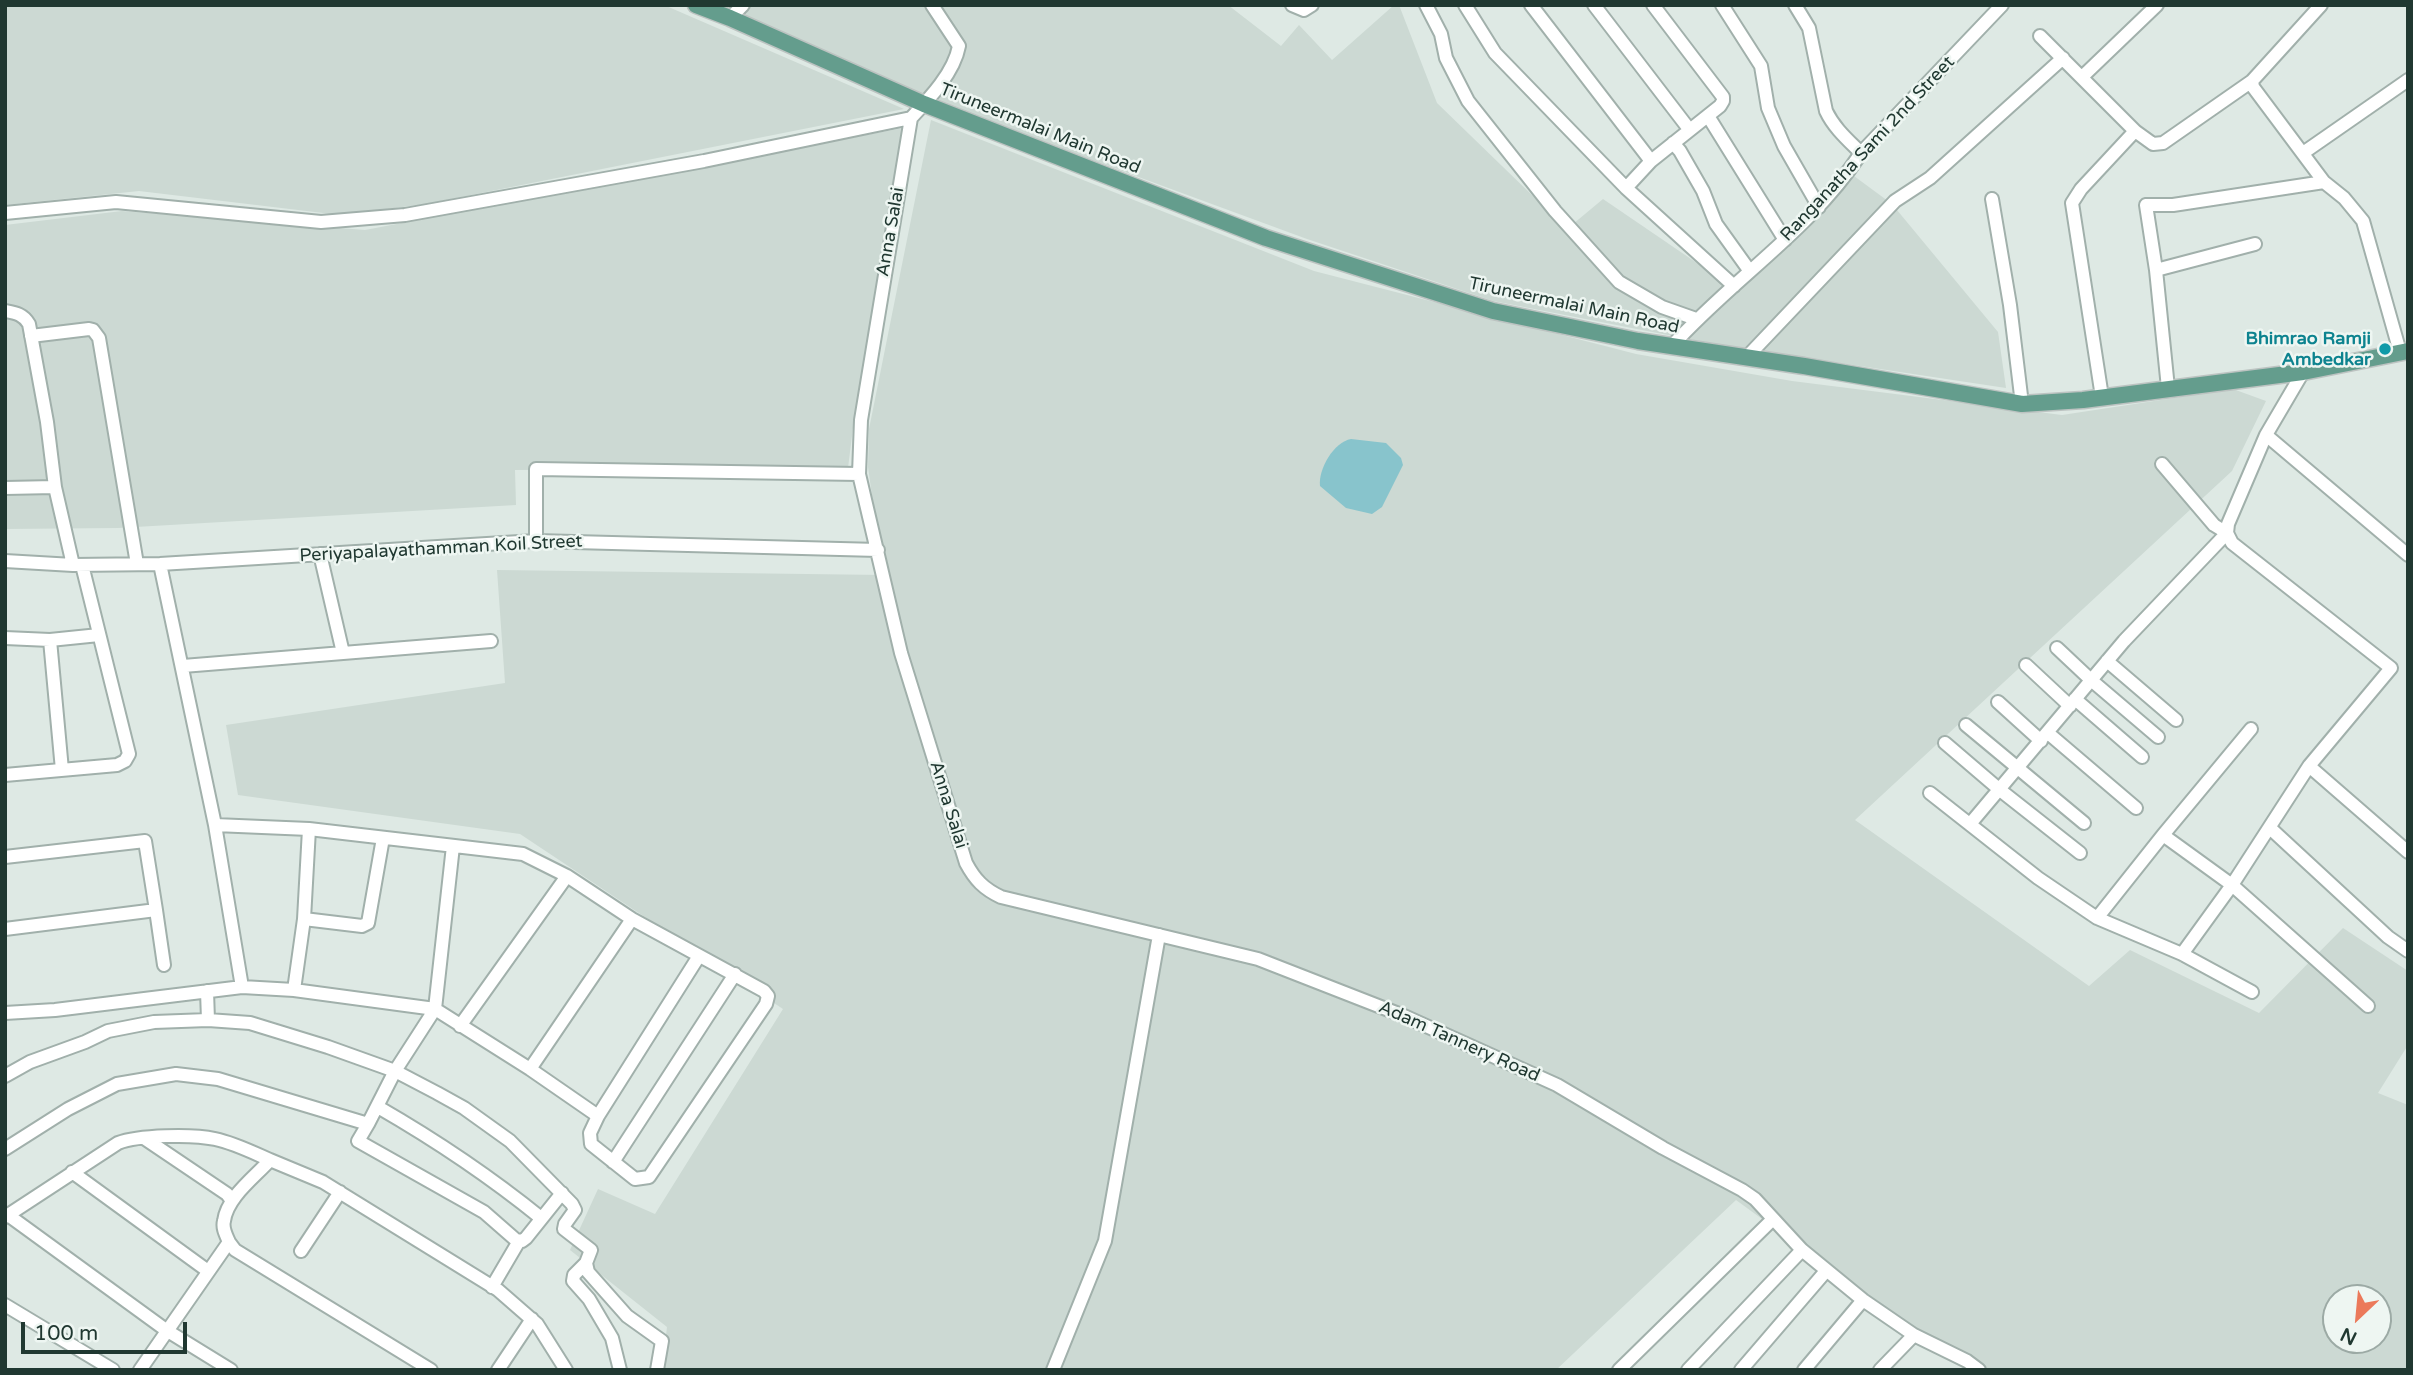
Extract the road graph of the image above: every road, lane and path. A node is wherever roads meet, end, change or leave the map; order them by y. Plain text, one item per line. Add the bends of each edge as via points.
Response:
1 (695, 5) edge
2 (743, 5) edge
3 (932, 5) edge
4 (1292, 5) edge
5 (1312, 5) edge
6 (1426, 5) edge
7 (1465, 5) edge
8 (1531, 5) edge
9 (1594, 5) edge
10 (1653, 5) edge
11 (1722, 5) edge
12 (1795, 5) edge
13 (2002, 5) edge
14 (2157, 5) edge
15 (2321, 5) edge
16 (730, 18) junction
17 (2040, 36) dead end
18 (2063, 58) junction
19 (2082, 77) junction
20 (2408, 80) edge
21 (2252, 81) junction
22 (924, 104) junction
23 (1708, 116) junction
24 (911, 118) junction
25 (1689, 129) junction
26 (2135, 131) junction
27 (1673, 143) junction
28 (1861, 153) junction
29 (2303, 153) junction
30 (1651, 161) junction
31 (2324, 182) junction
32 (1626, 188) junction
33 (1992, 199) dead end
34 (1819, 207) junction
35 (5, 214) edge
36 (1785, 240) junction
37 (2255, 244) dead end
38 (1749, 270) junction
39 (2156, 270) junction
40 (1734, 286) junction
41 (5, 311) edge
42 (1696, 319) junction
43 (31, 336) junction
44 (1671, 348) junction
45 (2404, 352) edge
46 (1746, 358) junction
47 (2303, 372) junction
48 (2168, 388) junction
49 (2102, 397) junction
50 (2022, 404) junction
51 (2266, 435) junction
52 (2162, 464) dead end
53 (859, 474) junction
54 (55, 486) junction
55 (5, 488) edge
56 (2227, 533) junction
57 (536, 541) junction
58 (878, 550) junction
59 (320, 554) junction
60 (2408, 555) edge
61 (5, 561) edge
62 (137, 564) junction
63 (160, 564) junction
64 (77, 565) junction
65 (99, 635) junction
66 (5, 638) edge
67 (50, 640) junction
68 (491, 641) dead end
69 (2057, 648) dead end
70 (343, 653) junction
71 (2107, 661) junction
72 (183, 666) junction
73 (2026, 666) dead end
74 (2091, 680) junction
75 (1998, 702) dead end
76 (2073, 703) junction
77 (2176, 720) dead end
78 (1966, 725) dead end
79 (2251, 729) dead end
80 (2044, 737) junction
81 (2158, 737) dead end
82 (1945, 743) dead end
83 (2142, 757) dead end
84 (2309, 766) junction
85 (2018, 769) junction
86 (62, 770) junction
87 (5, 775) edge
88 (2000, 790) junction
89 (1930, 793) dead end
90 (2136, 808) dead end
91 (2084, 823) dead end
92 (1970, 824) junction
93 (215, 825) junction
94 (2270, 828) junction
95 (309, 829) junction
96 (2163, 835) junction
97 (383, 838) junction
98 (453, 846) junction
99 (2408, 852) edge
100 (2080, 853) dead end
101 (5, 857) edge
102 (567, 876) junction
103 (2232, 885) junction
104 (156, 910) junction
105 (2097, 918) junction
106 (304, 919) junction
107 (632, 919) junction
108 (5, 929) edge
109 (1159, 935) junction
110 (2408, 951) edge
111 (2182, 954) junction
112 (699, 956) junction
113 (164, 965) dead end
114 (735, 974) junction
115 (242, 988) junction
116 (294, 990) junction
117 (207, 991) junction
118 (2252, 992) dead end
119 (2368, 1006) dead end
120 (435, 1009) junction
121 (5, 1013) edge
122 (208, 1020) junction
123 (460, 1026) junction
124 (530, 1069) junction
125 (395, 1071) junction
126 (5, 1076) edge
127 (378, 1107) junction
128 (598, 1116) junction
129 (368, 1124) junction
130 (144, 1138) junction
131 (5, 1150) edge
132 (270, 1160) junction
133 (613, 1162) junction
134 (72, 1171) junction
135 (340, 1192) junction
136 (562, 1193) junction
137 (232, 1200) junction
138 (7, 1216) edge
139 (541, 1218) junction
140 (1773, 1219) junction
141 (519, 1241) junction
142 (229, 1242) junction
143 (1802, 1250) junction
144 (301, 1251) dead end
145 (586, 1263) junction
146 (208, 1271) junction
147 (1826, 1271) junction
148 (492, 1287) junction
149 (1863, 1300) junction
150 (5, 1305) edge
151 (531, 1319) junction
152 (166, 1331) junction
153 (1914, 1335) junction
154 (1964, 1365) edge
155 (561, 1367) edge
156 (113, 1370) edge
157 (140, 1370) edge
158 (231, 1370) edge
159 (431, 1370) edge
160 (498, 1370) edge
161 (620, 1370) edge
162 (657, 1370) edge
163 (1053, 1370) edge
164 (1619, 1370) edge
165 (1688, 1370) edge
166 (1741, 1370) edge
167 (1804, 1370) edge
168 (1880, 1370) edge
169 (1979, 1370) edge

1 - 16 main road, Tiruneermalai Main Road
2 - 16 street
3 - 22 street via 959,46 953,64
4 - 5 street via 1304,10
6 - 42 street via 1468,102 1555,211 1619,282 1662,307
7 - 32 street via 1495,53
8 - 30 street
9 - 25 street
10 - 23 street via 1723,97
11 - 34 street via 1761,66 1768,108
12 - 28 street via 1809,28 1830,120
13 - 28 street, Ranganatha Sami 2nd Street
14 - 19 street
15 - 21 street
16 - 22 main road, Tiruneermalai Main Road
17 - 18 street
18 - 19 street
18 - 46 street via 1930,178 1895,201
19 - 26 street
20 - 29 street
21 - 26 street via 2163,143 2153,144
21 - 29 street
22 - 24 street
22 - 44 main road, Tiruneermalai Main Road via 1266,239 1493,311
23 - 25 street
23 - 36 street
24 - 35 street via 405,215 321,222 116,202
24 - 53 street, Anna Salai via 861,420
25 - 27 street
26 - 49 street via 2072,204
27 - 30 street
27 - 38 street via 1703,191 1716,224
28 - 34 street, Ranganatha Sami 2nd Street
29 - 31 street
30 - 32 street
31 - 39 street via 2146,205
31 - 45 street via 2362,221
32 - 40 street
33 - 50 street
34 - 36 street, Ranganatha Sami 2nd Street
36 - 38 street, Ranganatha Sami 2nd Street
37 - 39 street
38 - 40 street, Ranganatha Sami 2nd Street
39 - 48 street
40 - 42 street, Ranganatha Sami 2nd Street
41 - 43 street via 26,318
42 - 44 street, Ranganatha Sami 2nd Street
43 - 54 street
43 - 62 street via 89,329 99,338
44 - 46 main road, Tiruneermalai Main Road
45 - 47 main road, Tiruneermalai Main Road
46 - 50 main road, Tiruneermalai Main Road
47 - 48 main road, Tiruneermalai Main Road
47 - 51 street
48 - 49 main road, Tiruneermalai Main Road
49 - 50 main road, Tiruneermalai Main Road
51 - 56 street
51 - 60 street
52 - 56 street via 2214,525
53 - 57 street via 536,469
53 - 58 street, Anna Salai
54 - 55 street
54 - 64 street
56 - 71 street
56 - 84 street via 2232,543 2390,668
57 - 58 street, Periyapalayathamman Koil Street
57 - 59 street, Periyapalayathamman Koil Street
58 - 109 street, Anna Salai via 901,653 974,879 1001,897
59 - 63 street, Periyapalayathamman Koil Street
59 - 70 street
61 - 64 street, Periyapalayathamman Koil Street
62 - 63 street, Periyapalayathamman Koil Street
62 - 64 street, Periyapalayathamman Koil Street
63 - 72 street
64 - 65 street
65 - 67 street
65 - 86 street via 128,754 117,765
66 - 67 street
67 - 86 street
68 - 70 street
69 - 74 street
70 - 72 street
71 - 74 street
71 - 77 street
72 - 93 street
73 - 76 street
74 - 76 street
74 - 81 street
75 - 80 street
76 - 80 street
76 - 83 street
78 - 85 street
79 - 96 street
80 - 85 street
80 - 90 street
82 - 88 street
84 - 94 street
84 - 99 street
85 - 88 street
85 - 91 street
86 - 87 street
88 - 92 street
88 - 100 street
89 - 92 street
92 - 105 street
93 - 95 street
93 - 115 street
94 - 103 street
94 - 110 street
95 - 97 street
95 - 106 street
96 - 103 street
96 - 105 street
97 - 98 street
97 - 106 street via 368,923
98 - 102 street via 523,854
98 - 120 street
101 - 104 street via 145,841
102 - 107 street
102 - 123 street
103 - 111 street
103 - 119 street
104 - 108 street
104 - 113 street
105 - 111 street
106 - 116 street
107 - 112 street
107 - 124 street
109 - 140 street, Adam Tannery Road via 1258,959 1404,1016 1557,1085 1742,1189
109 - 163 street via 1105,1241
111 - 118 street
112 - 114 street
112 - 128 street
114 - 133 street
114 - 133 street via 767,993 766,1004 649,1177 635,1179
115 - 116 street
115 - 117 street
116 - 120 street
117 - 121 street
117 - 122 street
120 - 123 street
120 - 125 street
122 - 125 street via 250,1023
122 - 126 street via 155,1022 108,1031
123 - 124 street
124 - 128 street
125 - 127 street
125 - 136 street via 464,1108 510,1141
127 - 129 street
127 - 139 street via 448,1148
128 - 133 street via 590,1144
129 - 131 street via 218,1079 176,1074 117,1084
129 - 141 street via 355,1147 484,1212
130 - 132 street via 216,1139
130 - 134 street via 118,1143
130 - 137 street
132 - 135 street
132 - 137 street
134 - 138 street
134 - 146 street
135 - 144 street
135 - 148 street
136 - 139 street
136 - 145 street via 575,1210 564,1229 591,1250
137 - 142 street via 223,1221
138 - 152 street
139 - 141 street
140 - 143 street, Adam Tannery Road
140 - 164 street
141 - 148 street
142 - 146 street
142 - 159 street via 235,1250
143 - 147 street, Adam Tannery Road
143 - 165 street
145 - 161 street via 573,1281 612,1338
145 - 162 street via 587,1272 627,1316 662,1341
146 - 152 street
147 - 149 street, Adam Tannery Road
147 - 166 street
148 - 151 street
149 - 153 street, Adam Tannery Road
149 - 167 street
150 - 156 street
151 - 155 street
151 - 160 street
152 - 157 street
152 - 158 street
153 - 154 street, Adam Tannery Road
153 - 168 street
154 - 169 street, Adam Tannery Road

